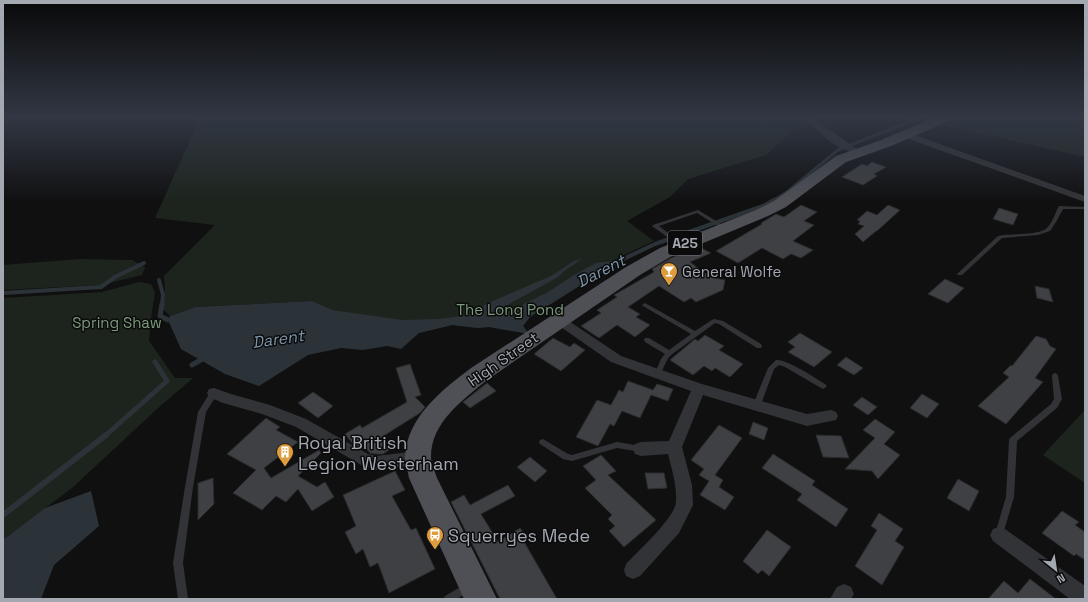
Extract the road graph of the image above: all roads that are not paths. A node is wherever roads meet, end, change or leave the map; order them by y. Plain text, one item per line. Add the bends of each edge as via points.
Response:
1 (847, 146) edge
2 (858, 146) edge
3 (937, 146) edge
4 (850, 148) junction
5 (1085, 199) edge
6 (1085, 208) edge
7 (718, 224) junction
8 (678, 242) junction
9 (960, 274) dead end
10 (645, 305) dead end
11 (559, 320) junction
12 (695, 334) junction
13 (647, 340) dead end
14 (759, 346) dead end
15 (669, 353) junction
16 (658, 373) junction
17 (1055, 376) dead end
18 (823, 386) dead end
19 (699, 388) junction
20 (214, 393) joint
21 (757, 405) junction
22 (831, 416) dead end
23 (543, 442) dead end
24 (674, 447) junction
25 (641, 449) joint
26 (418, 458) junction
27 (999, 535) joint
28 (633, 570) dead end
29 (477, 592) edge
30 (1085, 598) edge
31 (183, 599) edge
32 (448, 599) edge

1 - 4 street
2 - 4 main road, A25
3 - 5 street
4 - 7 main road, High Street / A25 via 841,159 780,204 762,213
6 - 9 lane via 1061,207 1048,230 1041,233 1008,234 1000,237
7 - 8 main road, High Street / A25
7 - 8 lane via 698,211 655,226
8 - 11 main road, High Street / A25
10 - 12 lane
11 - 16 street via 616,359
11 - 26 main road, High Street / A25 via 455,393 437,411 427,426 421,438
12 - 14 lane via 711,322 718,321
12 - 15 lane
13 - 15 lane
15 - 16 lane
16 - 19 street
17 - 27 lane via 1058,399 1054,406 1013,440 1010,497
18 - 21 lane via 778,362 771,368
19 - 21 street
19 - 24 street
20 - 26 street via 301,423 376,464
20 - 31 lane via 202,412 189,487 178,563
21 - 22 street via 807,420
23 - 25 lane via 566,457 572,458 617,445
24 - 25 street
24 - 28 street via 684,485 685,505 673,527
26 - 29 main road, High Street / A25 via 423,478
27 - 30 street
29 - 32 lane

